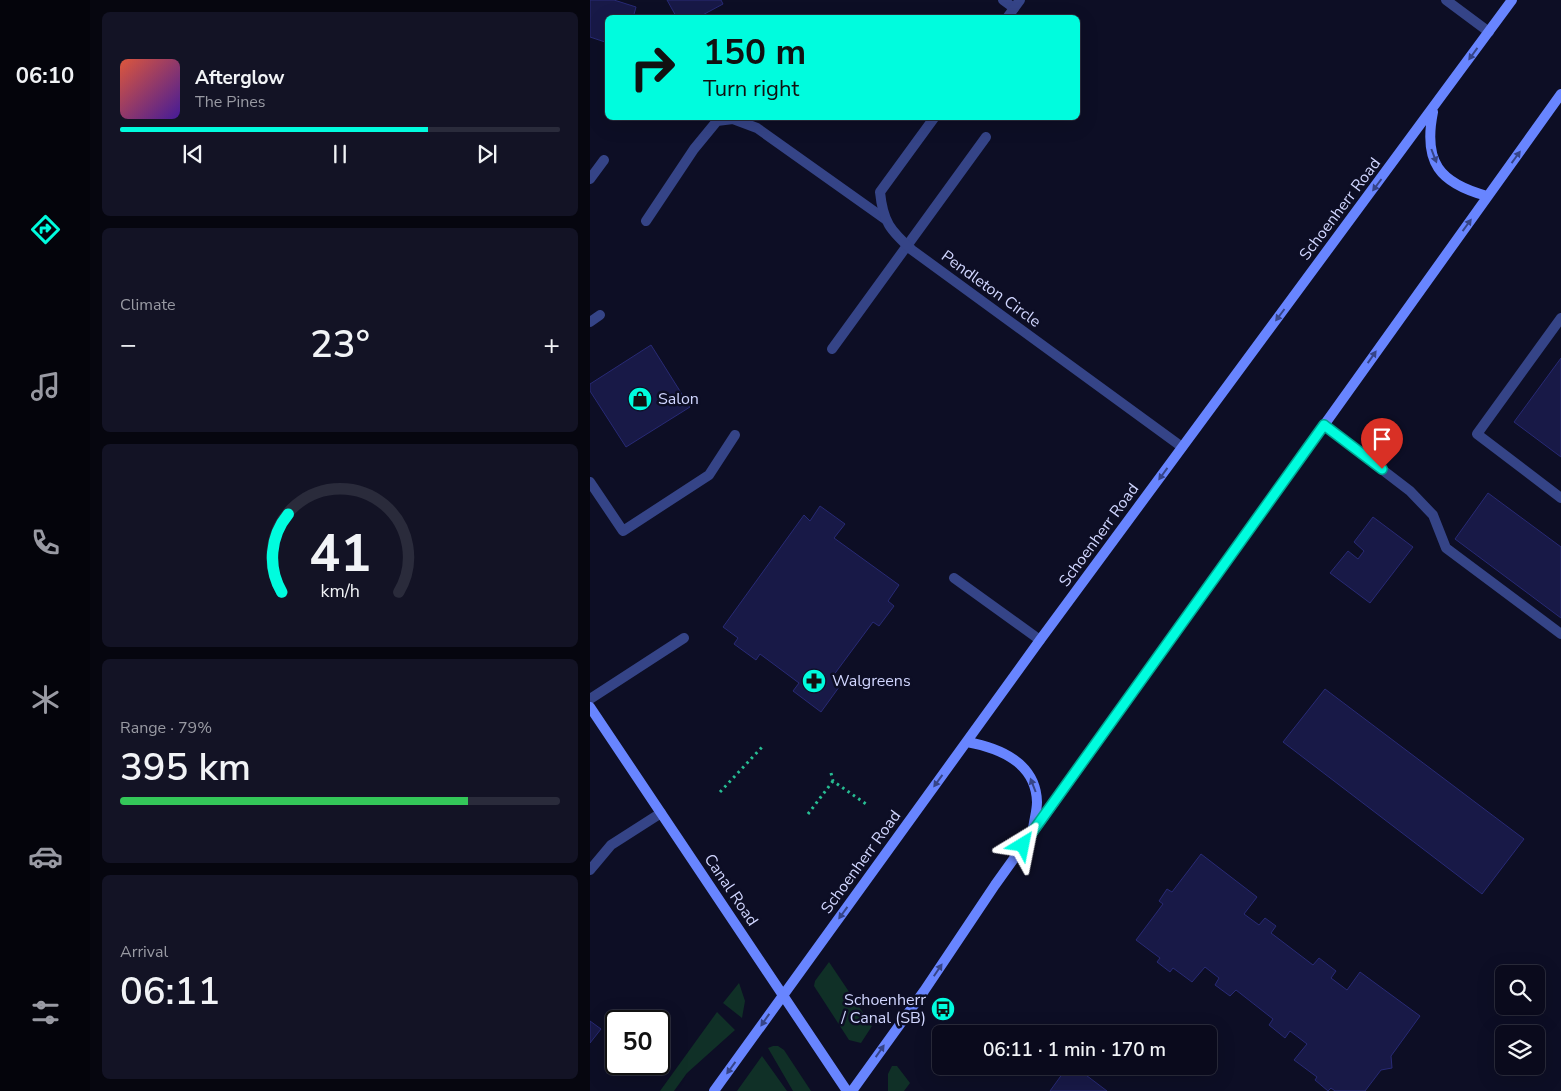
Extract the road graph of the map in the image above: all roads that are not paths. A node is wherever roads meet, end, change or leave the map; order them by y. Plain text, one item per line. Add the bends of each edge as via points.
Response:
1 (1003, 0) edge
2 (1446, 0) edge
3 (1512, 0) edge
4 (1017, 4) edge
5 (1009, 15) edge
6 (1489, 32) junction
7 (1561, 94) edge
8 (1433, 109) junction
9 (725, 120) edge
10 (736, 120) edge
11 (933, 120) edge
12 (986, 137) dead end
13 (604, 160) dead end
14 (590, 179) edge
15 (1487, 196) junction
16 (885, 218) junction
17 (646, 221) dead end
18 (906, 245) junction
19 (600, 315) dead end
20 (1561, 318) edge
21 (590, 322) edge
22 (832, 349) dead end
23 (1324, 425) junction
24 (735, 435) dead end
25 (1182, 447) junction
26 (590, 482) edge
27 (1561, 498) edge
28 (954, 578) dead end
29 (1561, 634) edge
30 (684, 638) dead end
31 (1040, 640) junction
32 (590, 699) edge
33 (590, 707) edge
34 (967, 742) junction
35 (661, 813) junction
36 (1032, 832) junction
37 (590, 870) edge
38 (783, 996) junction
39 (714, 1091) edge
40 (847, 1091) edge
41 (852, 1091) edge

1 - 4 street
2 - 6 street
3 - 6 main road, Schoenherr Road
4 - 5 street
6 -> 8 main road, Schoenherr Road
15 -> 7 main road
8 -> 15 main road via 1428,134 1432,154 1440,170 1464,190
8 -> 25 main road, Schoenherr Road
9 - 17 street via 717,121 694,149
10 - 16 street via 757,128
11 - 16 street, Pendleton Circle via 880,192
12 - 18 street
13 - 14 street
23 -> 15 main road
16 - 18 street, Pendleton Circle
18 - 22 street
18 - 25 street, Pendleton Circle
19 - 21 street
20 - 27 street via 1477,434
23 - 29 street via 1410,491 1433,514 1446,548
23 - 36 main road
24 - 26 street via 709,475 623,530
25 -> 31 main road, Schoenherr Road
28 - 31 street
30 - 32 street
31 - 34 main road, Schoenherr Road
33 - 35 main road, Canal Road
36 -> 34 main road via 1036,788 1028,774 1017,761 1000,750
34 -> 38 main road, Schoenherr Road
35 - 37 street via 611,845
35 - 38 main road, Canal Road
41 -> 36 main road
38 -> 39 main road, Schoenherr Road
38 - 40 main road, Canal Road

